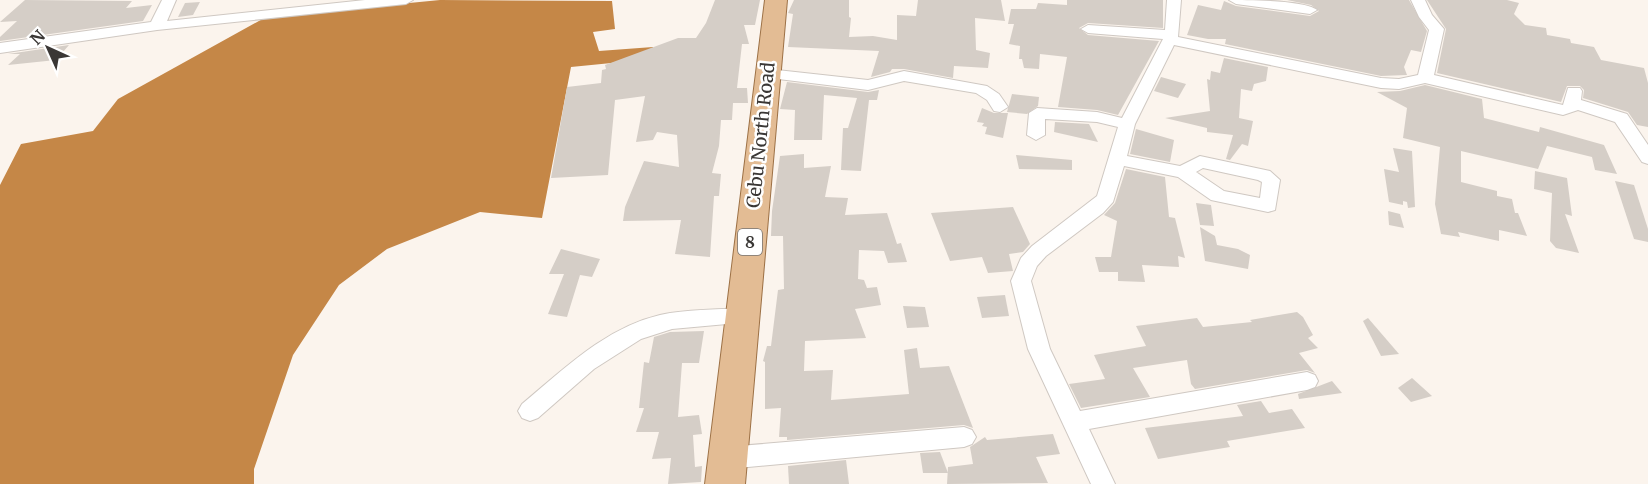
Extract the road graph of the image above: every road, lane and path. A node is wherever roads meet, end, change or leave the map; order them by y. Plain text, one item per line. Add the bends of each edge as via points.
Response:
1 (169, 0) edge
2 (406, 0) edge
3 (776, 0) edge
4 (1174, 0) edge
5 (1236, 0) edge
6 (1418, 0) edge
7 (376, 2) edge
8 (1310, 10) dead end
9 (64, 23) dead end
10 (157, 26) junction
11 (1088, 29) dead end
12 (1171, 37) junction
13 (52, 39) junction
14 (0, 48) edge
15 (768, 74) junction
16 (1425, 78) junction
17 (1000, 107) dead end
18 (1127, 124) junction
19 (1036, 135) dead end
20 (1648, 158) edge
21 (1116, 159) junction
22 (1183, 172) dead end
23 (742, 316) junction
24 (1307, 381) dead end
25 (530, 411) dead end
26 (1075, 422) junction
27 (964, 437) dead end
28 (726, 471) edge
29 (1103, 484) edge

1 - 10 street
2 - 7 street
3 - 15 main road, Cebu North Road / 8
4 - 12 street
5 - 8 street
6 - 16 street via 1437,29
7 - 10 street
9 - 13 street
10 - 13 street
11 - 12 street
12 - 16 street via 1381,83 1399,84
12 - 18 street
13 - 14 street
15 - 17 street via 868,86 904,76 981,89
15 - 23 main road, Cebu North Road / 8
16 - 20 street via 1563,110 1571,108 1573,97 1621,118
18 - 19 street via 1097,117 1037,113
18 - 21 street
21 - 22 street
21 - 26 street via 1106,198 1039,251 1028,263 1021,281 1039,349
23 - 25 street via 685,320 633,334
23 - 28 main road, Cebu North Road / 8
24 - 26 street
26 - 29 street
27 - 28 street

